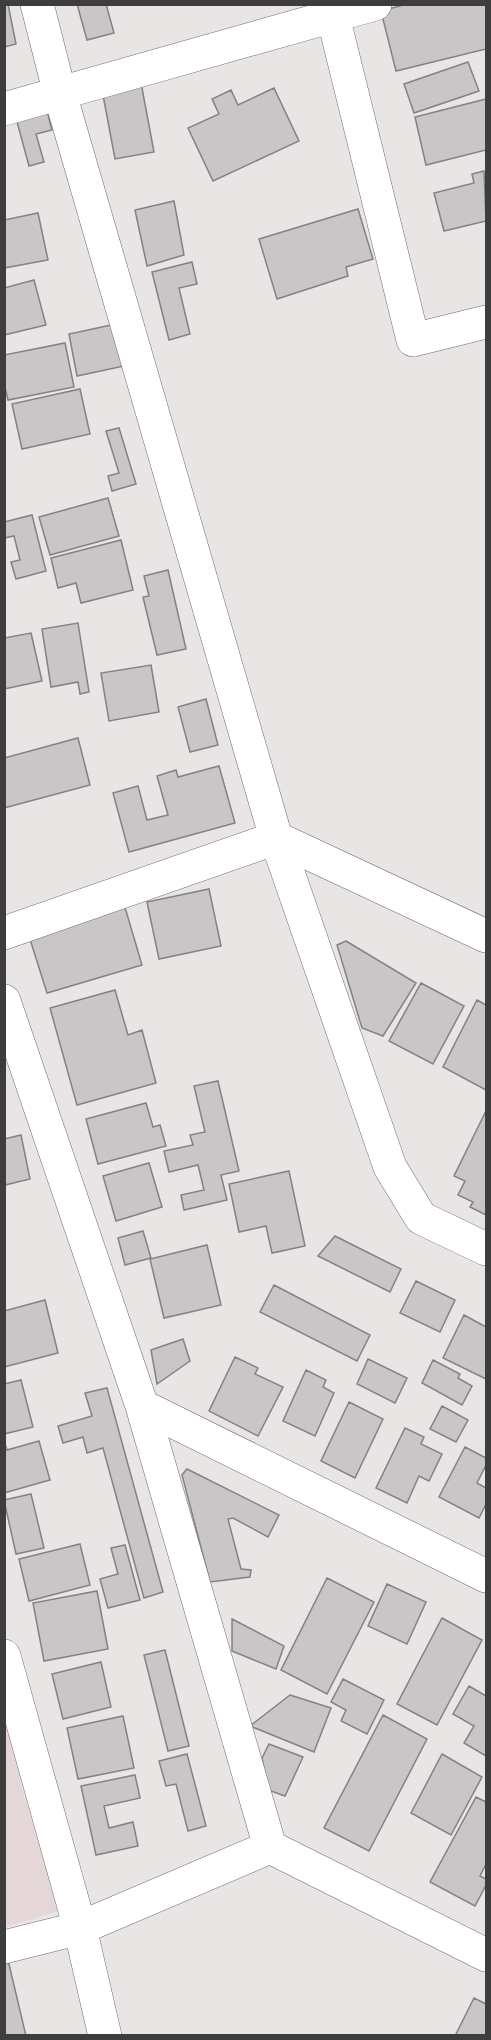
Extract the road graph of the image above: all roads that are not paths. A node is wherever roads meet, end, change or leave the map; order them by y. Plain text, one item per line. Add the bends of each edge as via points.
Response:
1 (37, 4) edge
2 (375, 4) edge
3 (331, 11) edge
4 (60, 94) junction
5 (4, 109) edge
6 (486, 322) edge
7 (276, 838) junction
8 (4, 933) edge
9 (486, 936) edge
10 (4, 1000) edge
11 (486, 1249) edge
12 (142, 1406) junction
13 (486, 1576) edge
14 (4, 1656) edge
15 (270, 1847) junction
16 (80, 1928) junction
17 (4, 1947) edge
18 (486, 1955) edge
19 (105, 2036) edge

1 - 4 street
2 - 3 street
3 - 4 street
3 - 6 street via 413,340
4 - 5 street
4 - 7 street
7 - 8 street
7 - 9 street
7 - 11 street via 390,1167 421,1218
10 - 12 street
12 - 13 street
12 - 15 street
14 - 16 street
15 - 16 street
15 - 18 street
16 - 17 street
16 - 19 street

